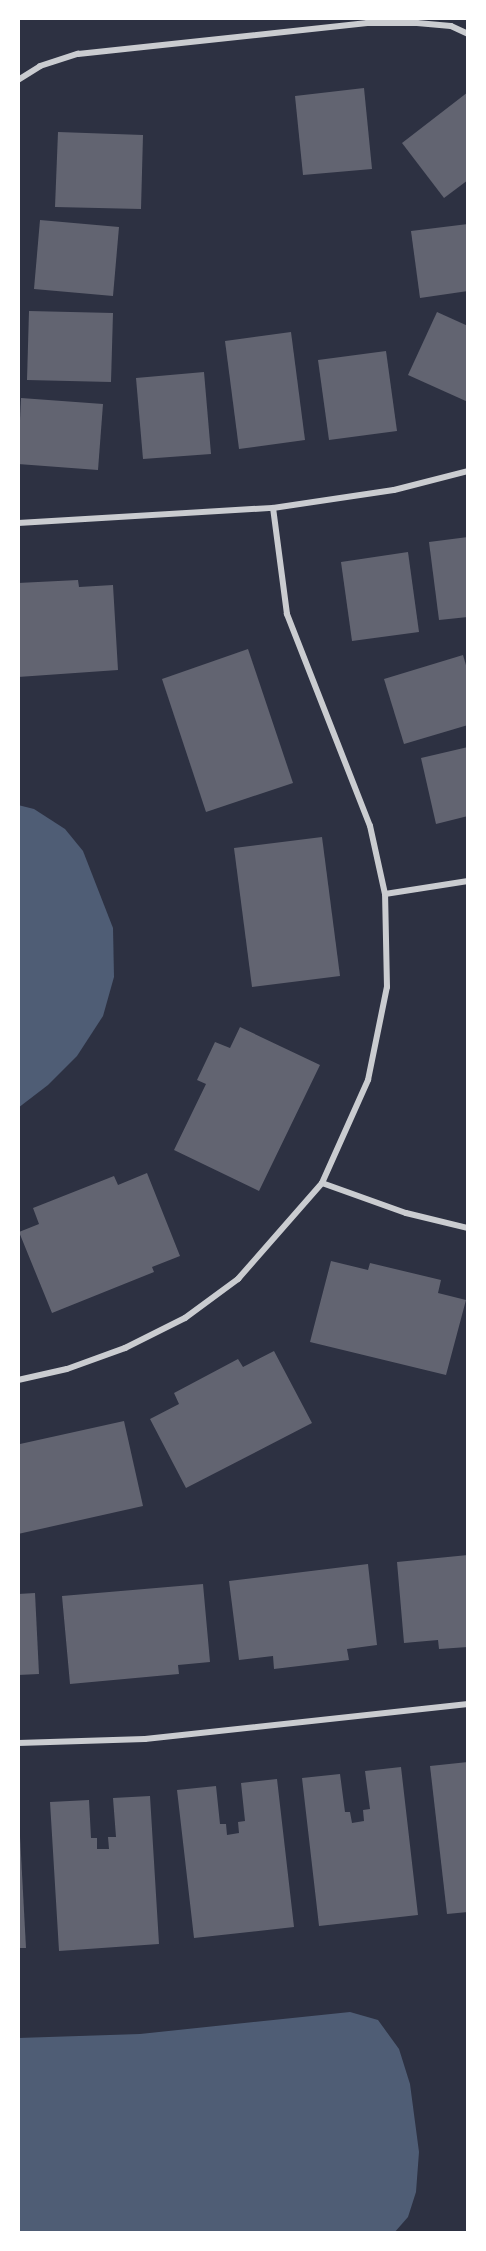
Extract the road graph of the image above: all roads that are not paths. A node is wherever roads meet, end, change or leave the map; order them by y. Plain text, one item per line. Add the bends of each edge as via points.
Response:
1 (367, 21) edge
2 (468, 34) edge
3 (18, 80) edge
4 (468, 471) edge
5 (273, 508) junction
6 (18, 524) edge
7 (468, 881) edge
8 (385, 894) junction
9 (322, 1182) junction
10 (468, 1228) edge
11 (18, 1380) edge
12 (468, 1704) edge
13 (18, 1743) edge

1 - 2 street via 440,25
1 - 3 street via 78,54 40,66
4 - 5 street via 394,490
5 - 6 street
5 - 8 street via 287,614 369,826
7 - 8 street
8 - 9 street via 387,987 379,1034 368,1080
9 - 10 street via 406,1213
9 - 11 street via 238,1279 185,1318 125,1348 67,1369
12 - 13 street via 145,1739

